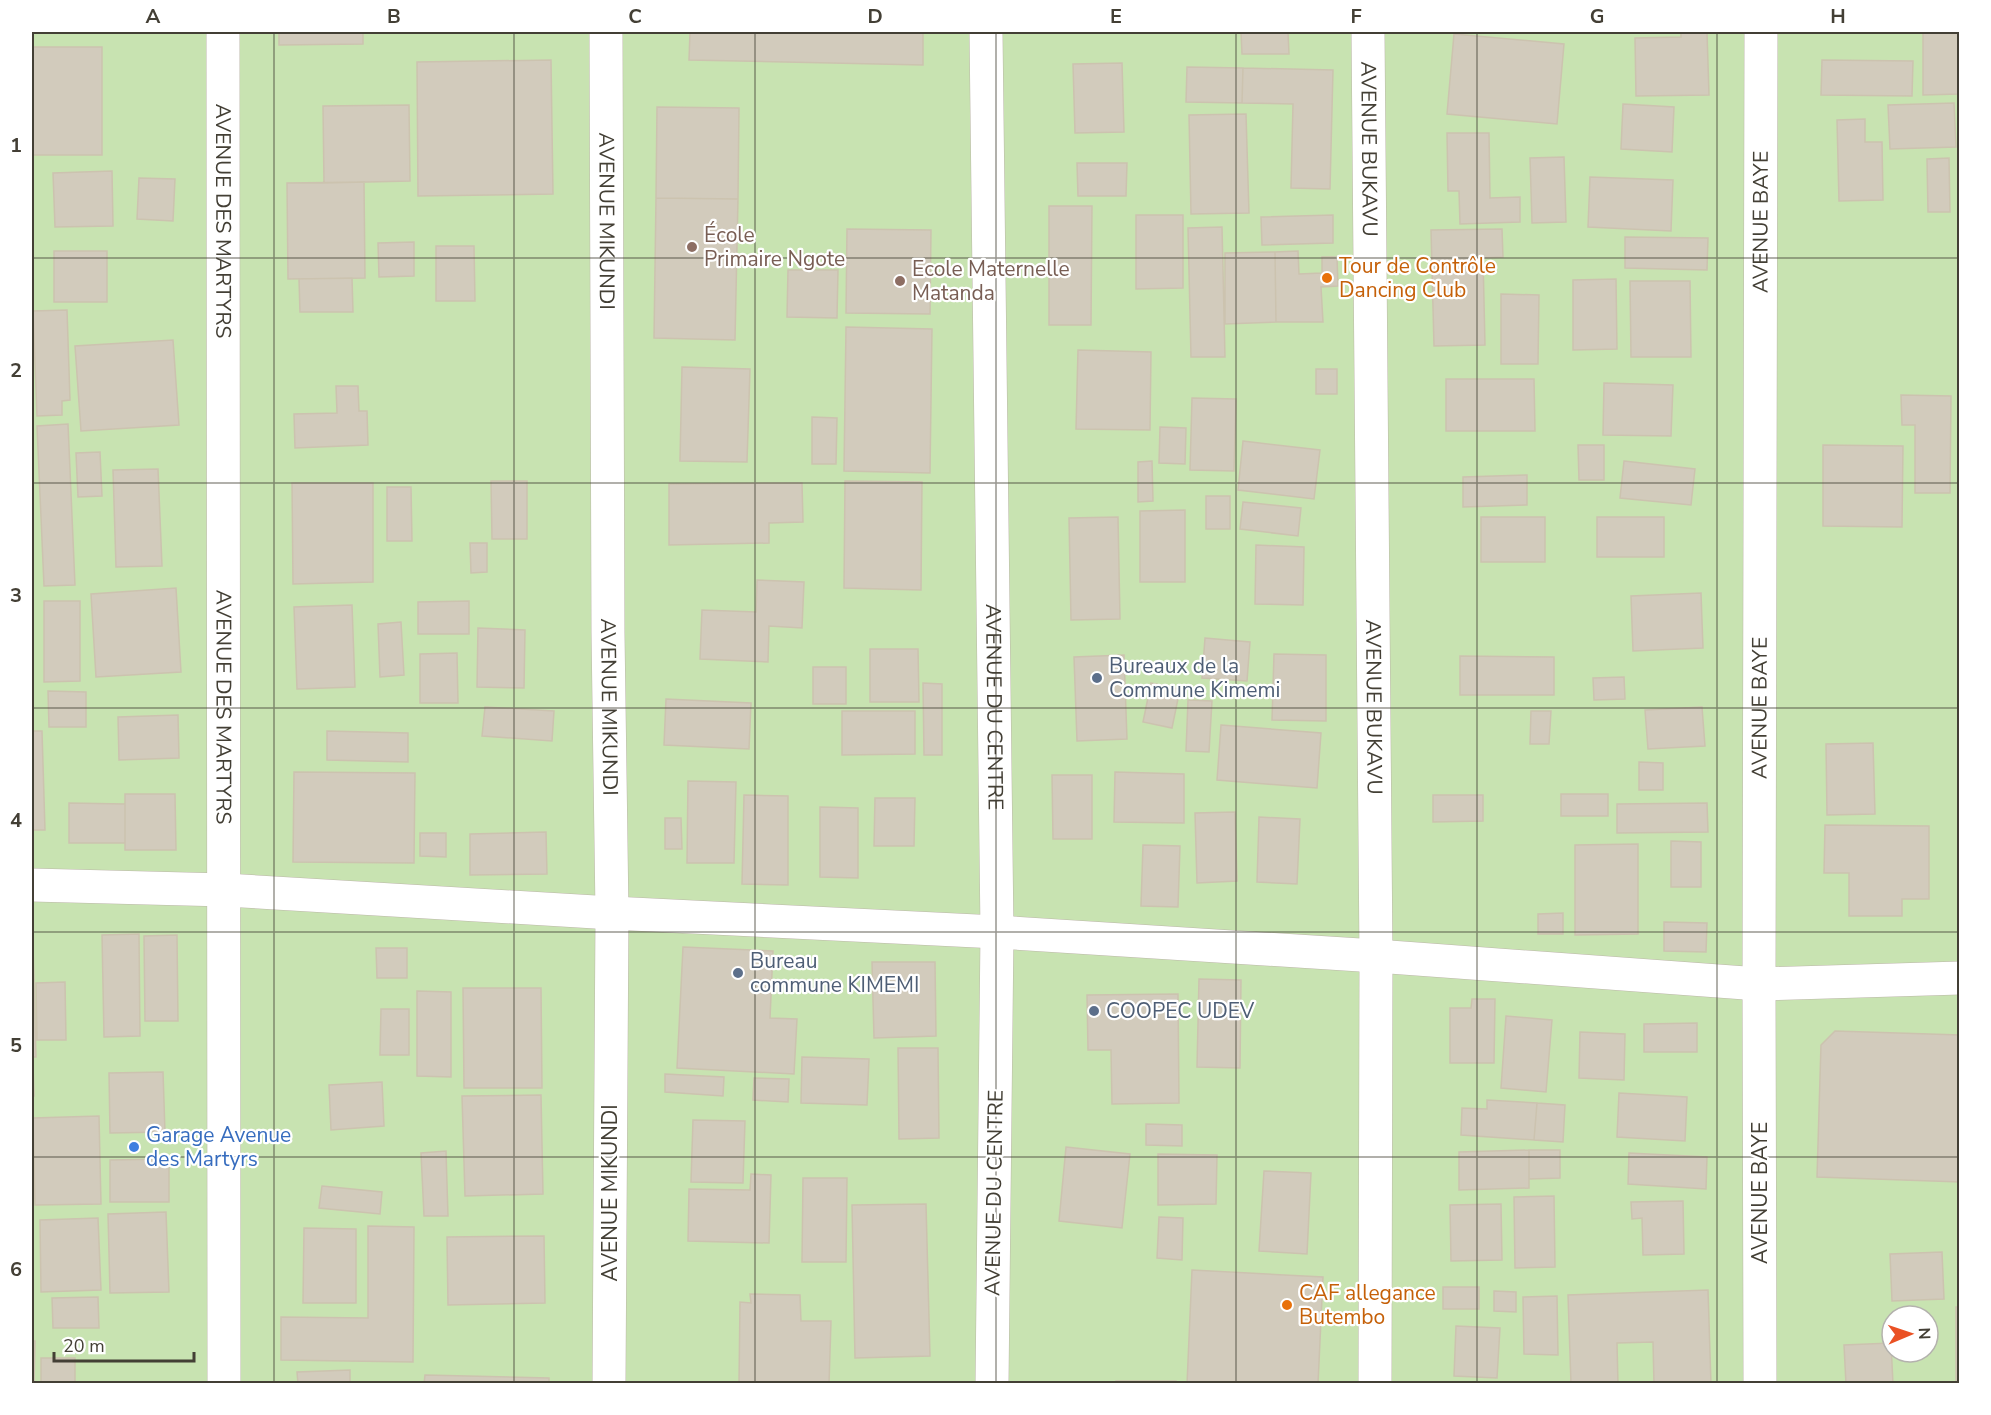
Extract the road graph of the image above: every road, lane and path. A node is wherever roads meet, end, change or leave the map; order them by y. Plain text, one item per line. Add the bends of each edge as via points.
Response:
1 (223, 32) edge
2 (606, 32) edge
3 (986, 32) edge
4 (1368, 32) edge
5 (1761, 32) edge
6 (32, 885) edge
7 (225, 890) junction
8 (612, 913) junction
9 (997, 932) junction
10 (1376, 956) junction
11 (1959, 978) edge
12 (1759, 984) junction
13 (224, 1383) edge
14 (609, 1383) edge
15 (992, 1383) edge
16 (1375, 1383) edge
17 (1760, 1383) edge

1 - 7 street, AVENUE DES MARTYRS
2 - 8 street, AVENUE MIKUNDI
3 - 9 street, AVENUE DU CENTRE
4 - 10 street, AVENUE BUKAVU
5 - 12 street, AVENUE BAYE
6 - 7 street
7 - 8 street
7 - 13 street, AVENUE DES MARTYRS
8 - 9 street
8 - 14 street, AVENUE MIKUNDI
9 - 10 street
9 - 15 street, AVENUE DU CENTRE
10 - 12 street
10 - 16 street, AVENUE BUKAVU
11 - 12 street
12 - 17 street, AVENUE BAYE

